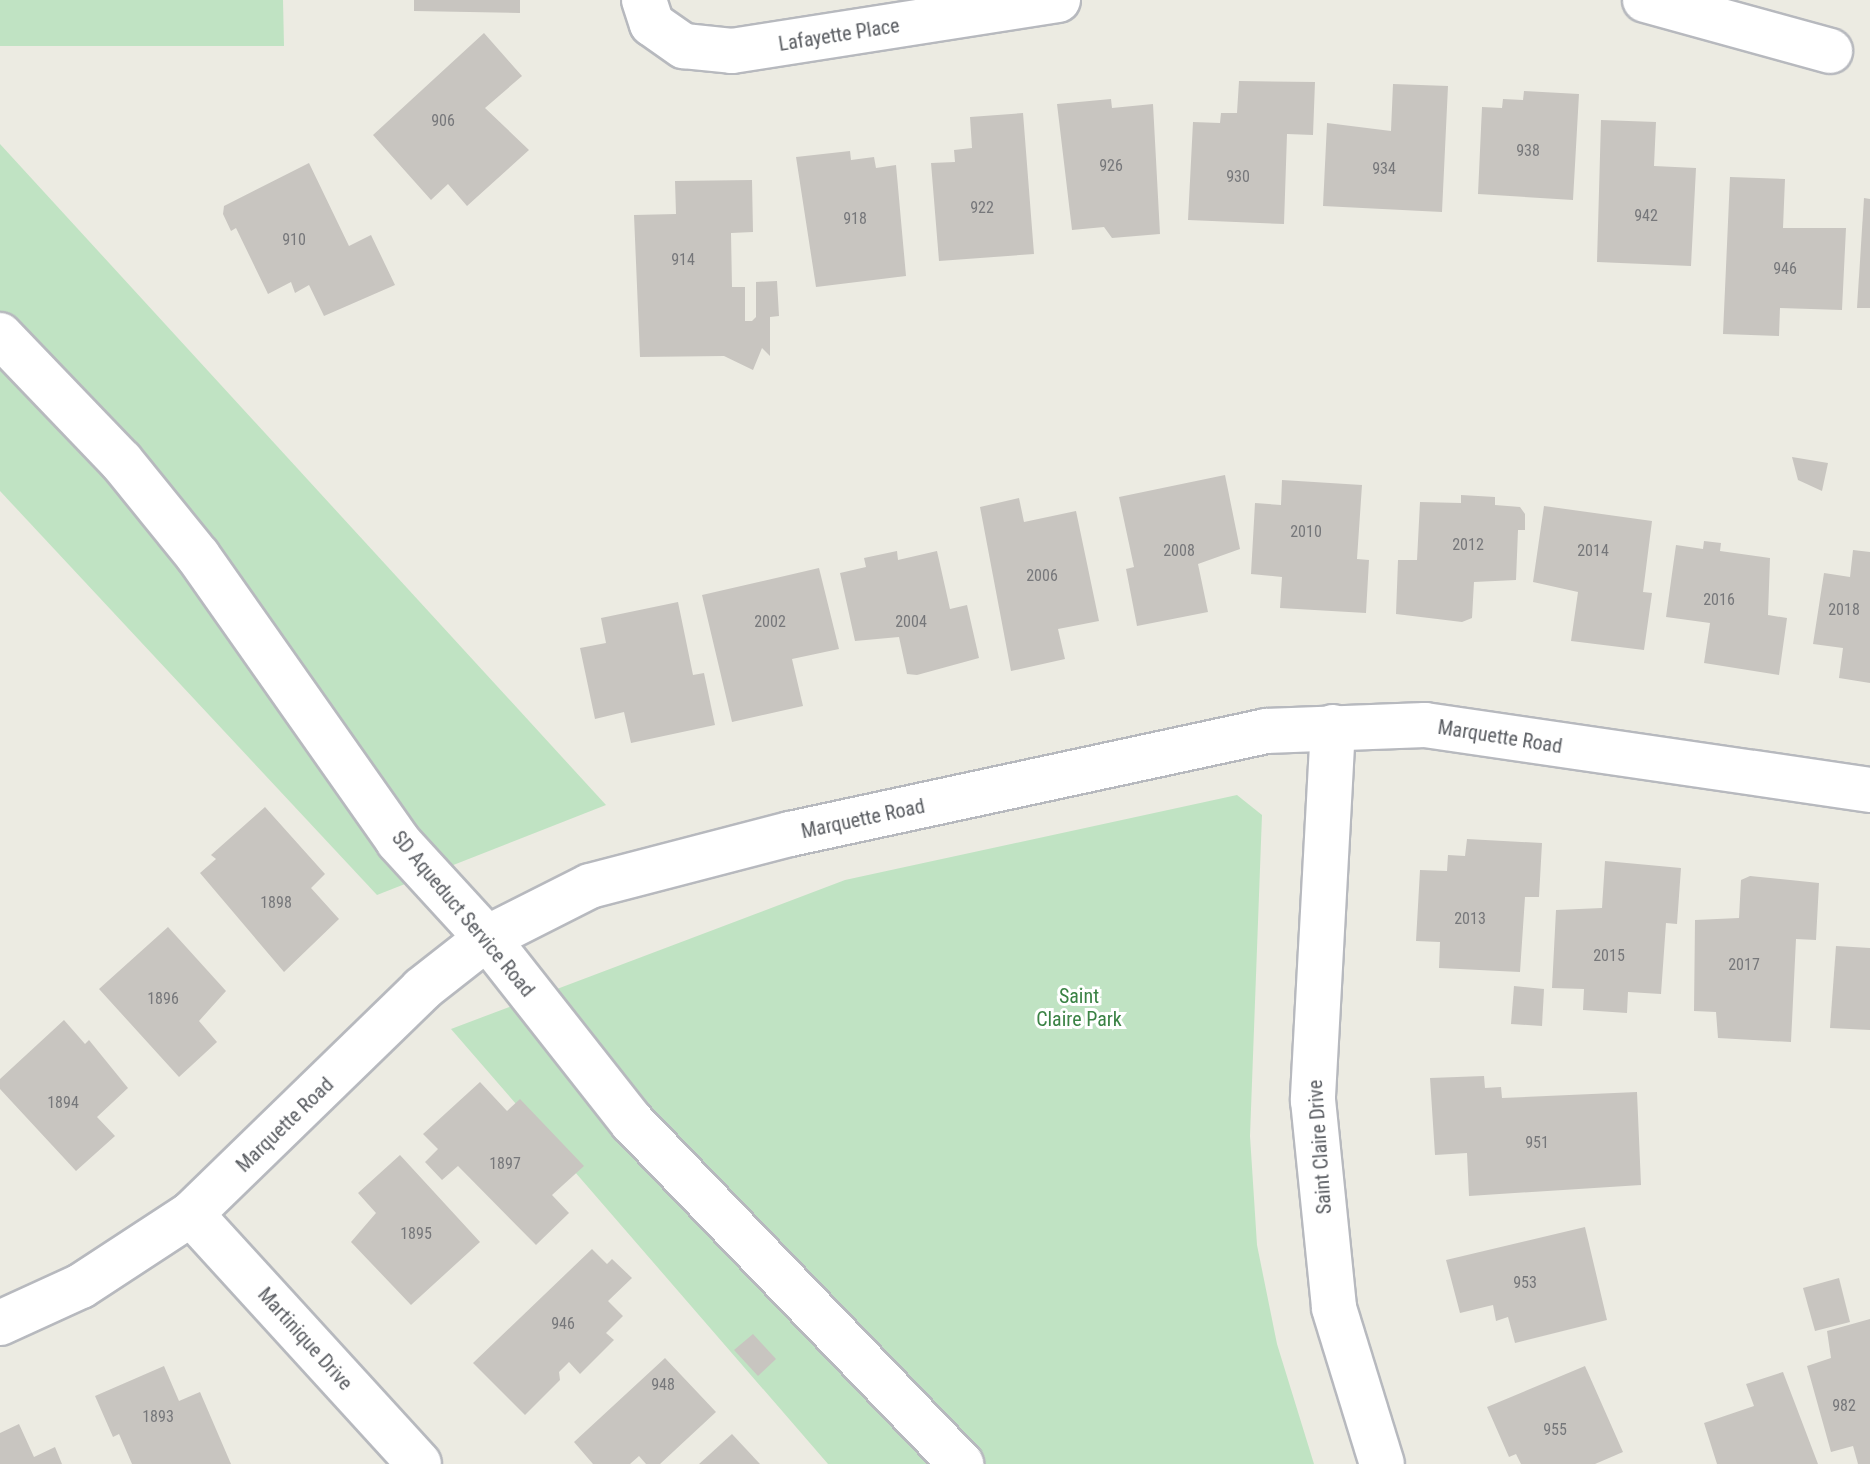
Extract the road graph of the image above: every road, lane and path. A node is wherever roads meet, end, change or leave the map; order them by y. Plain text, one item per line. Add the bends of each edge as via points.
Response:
1 (644, 0) edge
2 (1058, 0) edge
3 (1645, 0) edge
4 (1830, 51) dead end
5 (0, 335) edge
6 (1333, 727) junction
7 (1870, 790) edge
8 (487, 938) junction
9 (191, 1214) junction
10 (0, 1323) edge
11 (419, 1464) edge
12 (961, 1464) edge
13 (1382, 1464) edge

1 - 2 street, Lafayette Place via 652,24 684,46 732,51
3 - 4 street
5 - 8 street, SD Aqueduct Service Road via 121,461 189,544 398,841
6 - 7 street, Marquette Road via 1425,725
6 - 8 street, Marquette Road via 1252,734 790,834 590,886
6 - 13 street, Saint Claire Drive via 1313,1100 1334,1308
8 - 9 street, Marquette Road via 422,989
8 - 12 street, SD Aqueduct Service Road via 632,1122
9 - 10 street, Marquette Road via 81,1286
9 - 11 street, Martinique Drive

